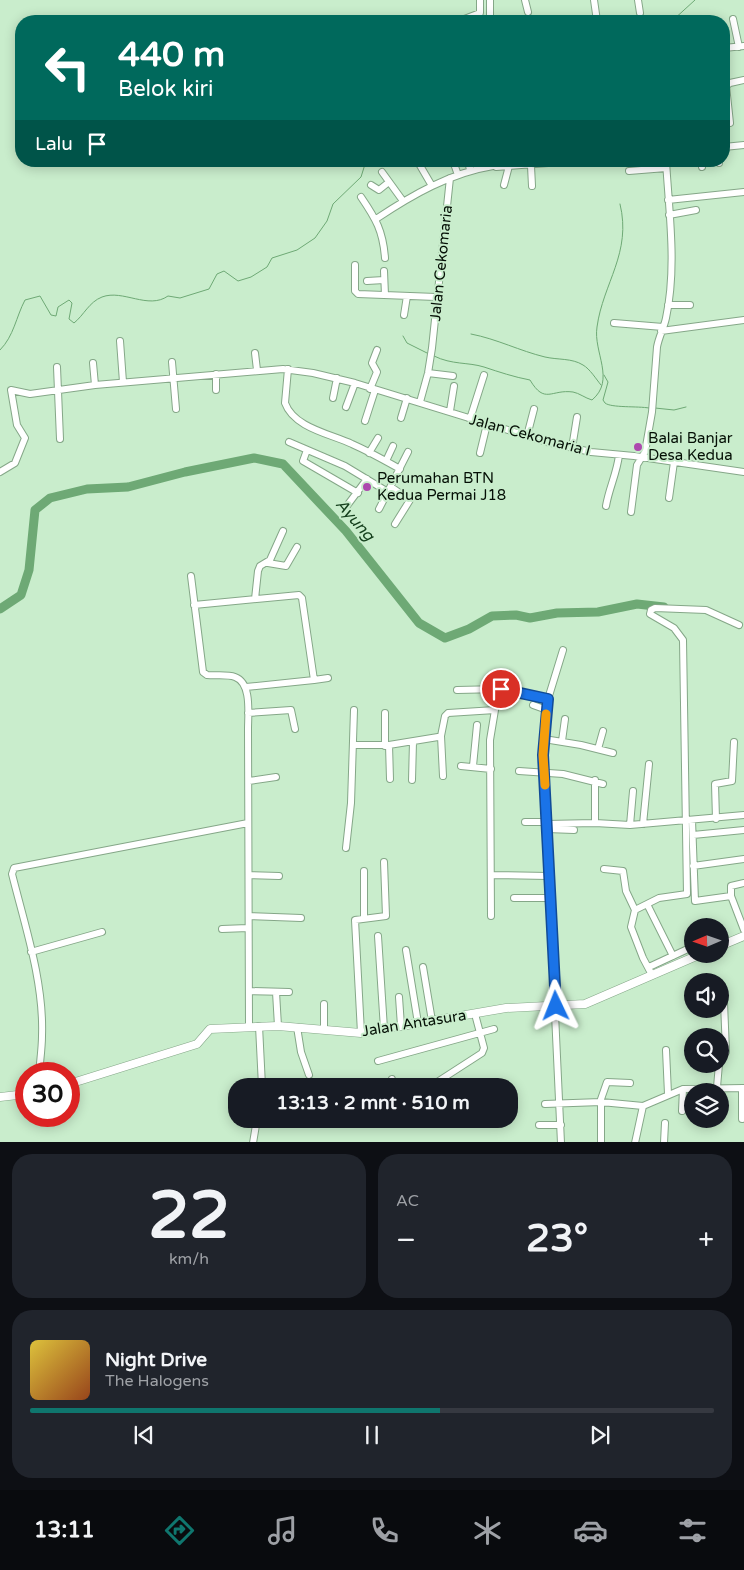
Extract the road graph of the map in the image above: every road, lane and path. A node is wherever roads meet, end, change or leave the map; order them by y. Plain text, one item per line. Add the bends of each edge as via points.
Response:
1 (480, 0) edge
2 (490, 0) edge
3 (525, 0) edge
4 (594, 0) edge
5 (638, 0) edge
6 (528, 12) dead end
7 (640, 14) dead end
8 (474, 15) edge
9 (490, 15) edge
10 (596, 15) edge
11 (733, 19) dead end
12 (742, 47) edge
13 (744, 80) edge
14 (730, 85) edge
15 (744, 145) edge
16 (730, 146) edge
17 (421, 167) edge
18 (455, 167) edge
19 (469, 167) edge
20 (480, 167) edge
21 (509, 167) edge
22 (531, 167) edge
23 (654, 167) edge
24 (666, 167) edge
25 (470, 170) junction
26 (629, 171) dead end
27 (382, 172) dead end
28 (458, 175) junction
29 (450, 178) junction
30 (389, 182) junction
31 (371, 185) dead end
32 (504, 185) dead end
33 (432, 186) junction
34 (532, 186) dead end
35 (744, 192) edge
36 (361, 197) dead end
37 (668, 200) junction
38 (403, 201) junction
39 (696, 210) dead end
40 (669, 214) junction
41 (376, 219) junction
42 (385, 258) dead end
43 (355, 266) dead end
44 (384, 271) dead end
45 (384, 280) junction
46 (367, 281) dead end
47 (385, 296) junction
48 (407, 296) junction
49 (436, 297) junction
50 (668, 305) junction
51 (690, 305) dead end
52 (404, 315) dead end
53 (744, 320) edge
54 (614, 323) dead end
55 (662, 329) junction
56 (120, 341) dead end
57 (377, 350) dead end
58 (254, 353) dead end
59 (172, 362) dead end
60 (92, 363) dead end
61 (57, 367) dead end
62 (288, 369) junction
63 (257, 370) junction
64 (428, 373) junction
65 (216, 374) junction
66 (484, 375) dead end
67 (453, 376) dead end
68 (174, 378) junction
69 (337, 378) junction
70 (123, 382) junction
71 (355, 383) junction
72 (95, 385) junction
73 (454, 386) dead end
74 (373, 389) junction
75 (59, 390) junction
76 (216, 390) dead end
77 (333, 398) dead end
78 (407, 398) junction
79 (420, 402) junction
80 (346, 407) dead end
81 (176, 409) dead end
82 (534, 409) dead end
83 (450, 411) junction
84 (577, 417) dead end
85 (401, 418) dead end
86 (470, 419) junction
87 (365, 421) dead end
88 (487, 424) junction
89 (527, 436) junction
90 (378, 438) dead end
91 (60, 439) dead end
92 (289, 442) dead end
93 (393, 446) dead end
94 (572, 448) junction
95 (307, 450) junction
96 (408, 452) dead end
97 (370, 453) junction
98 (480, 453) dead end
99 (619, 455) junction
100 (642, 457) junction
101 (386, 461) junction
102 (674, 462) junction
103 (400, 469) junction
104 (0, 472) edge
105 (744, 472) edge
106 (367, 479) junction
107 (390, 489) junction
108 (358, 492) junction
109 (669, 498) dead end
110 (606, 506) dead end
111 (346, 507) dead end
112 (379, 509) dead end
113 (631, 512) dead end
114 (395, 524) dead end
115 (283, 531) dead end
116 (297, 546) dead end
117 (268, 563) junction
118 (191, 576) dead end
119 (255, 599) junction
120 (194, 605) junction
121 (739, 625) dead end
122 (563, 650) dead end
123 (504, 675) dead end
124 (328, 678) dead end
125 (314, 680) junction
126 (246, 688) junction
127 (501, 689) junction
128 (457, 690) dead end
129 (548, 699) junction
130 (533, 705) dead end
131 (354, 710) dead end
132 (495, 710) junction
133 (547, 710) junction
134 (248, 713) junction
135 (385, 713) dead end
136 (565, 719) dead end
137 (477, 725) dead end
138 (295, 729) dead end
139 (602, 731) dead end
140 (441, 736) junction
141 (544, 739) junction
142 (562, 741) junction
143 (412, 742) junction
144 (734, 742) dead end
145 (353, 745) junction
146 (387, 746) junction
147 (598, 749) junction
148 (613, 754) dead end
149 (649, 764) dead end
150 (461, 766) dead end
151 (473, 766) junction
152 (491, 769) junction
153 (519, 771) dead end
154 (544, 772) junction
155 (443, 776) dead end
156 (276, 777) dead end
157 (390, 779) dead end
158 (412, 780) dead end
159 (595, 780) junction
160 (248, 781) junction
161 (603, 784) dead end
162 (633, 791) dead end
163 (744, 815) edge
164 (716, 819) junction
165 (689, 820) junction
166 (526, 822) dead end
167 (248, 823) junction
168 (595, 823) junction
169 (642, 824) junction
170 (547, 825) junction
171 (630, 825) junction
172 (574, 830) dead end
173 (744, 830) edge
174 (693, 835) junction
175 (346, 848) dead end
176 (744, 859) edge
177 (384, 862) dead end
178 (693, 866) junction
179 (604, 869) dead end
180 (364, 871) dead end
181 (248, 875) junction
182 (492, 875) junction
183 (279, 876) dead end
184 (548, 876) junction
185 (744, 883) edge
186 (731, 896) junction
187 (514, 898) dead end
188 (550, 898) junction
189 (647, 904) junction
190 (635, 910) junction
191 (744, 912) edge
192 (737, 914) junction
193 (248, 916) junction
194 (491, 916) dead end
195 (301, 918) dead end
196 (364, 918) junction
197 (248, 928) junction
198 (222, 929) dead end
199 (744, 930) edge
200 (102, 932) dead end
201 (378, 936) dead end
202 (744, 936) edge
203 (729, 942) edge
204 (406, 950) dead end
205 (684, 951) edge
206 (31, 952) junction
207 (673, 956) junction
208 (684, 961) edge
209 (423, 967) dead end
210 (649, 967) junction
211 (652, 975) junction
212 (249, 991) junction
213 (276, 992) junction
214 (289, 992) dead end
215 (399, 997) dead end
216 (324, 1004) dead end
217 (556, 1006) junction
218 (475, 1014) junction
219 (432, 1021) junction
220 (418, 1024) junction
221 (249, 1026) junction
222 (259, 1026) junction
223 (278, 1026) junction
224 (402, 1026) junction
225 (297, 1027) junction
226 (324, 1029) junction
227 (384, 1029) junction
228 (494, 1029) dead end
229 (479, 1031) junction
230 (361, 1033) junction
231 (666, 1050) dead end
232 (40, 1062) edge
233 (378, 1062) dead end
234 (309, 1075) dead end
235 (262, 1078) edge
236 (443, 1078) edge
237 (80, 1081) edge
238 (630, 1083) dead end
239 (729, 1087) edge
240 (743, 1088) edge
241 (683, 1089) joint
242 (668, 1094) junction
243 (15, 1095) edge
244 (0, 1097) edge
245 (600, 1102) junction
246 (545, 1104) dead end
247 (560, 1104) junction
248 (642, 1106) junction
249 (682, 1112) dead end
250 (742, 1119) dead end
251 (665, 1123) dead end
252 (539, 1125) dead end
253 (561, 1125) junction
254 (255, 1128) edge
255 (253, 1142) edge
256 (561, 1142) edge
257 (600, 1142) edge
258 (636, 1142) edge
259 (664, 1142) edge

1 - 8 street via 481,12
2 - 9 street
3 - 6 street
4 - 10 street
5 - 7 street
11 - 12 street
13 - 14 street
15 - 16 street
17 - 33 street
18 - 28 street
19 - 25 street
20 - 25 street
21 - 32 street
22 - 34 street
23 - 26 street
24 - 37 street
25 - 28 street
27 - 30 street
28 - 29 street
29 - 33 street
29 - 49 street, Jalan Cekomaria
30 - 31 street via 379,190
30 - 38 street
33 - 38 street
35 - 37 street
36 - 41 street
37 - 40 street
38 - 41 street
39 - 40 street
40 - 50 street via 671,267
41 - 42 street via 383,236
43 - 47 street via 356,292
44 - 45 street
45 - 46 street
45 - 47 street
47 - 48 street
48 - 49 street
48 - 52 street
49 - 64 street, Jalan Cekomaria
50 - 51 street
50 - 55 street
53 - 55 street
54 - 55 street
55 - 100 street via 657,347 652,410
56 - 70 street
57 - 74 street via 372,363 377,372
58 - 63 street
59 - 68 street
60 - 72 street
61 - 75 street
62 - 63 street, Jalan Cekomaria I
62 - 69 street, Jalan Cekomaria I
62 - 97 street via 287,409 309,426
63 - 65 street, Jalan Cekomaria I
64 - 67 street
64 - 79 street, Jalan Cekomaria
65 - 68 street, Jalan Cekomaria I
65 - 76 street
66 - 86 street
68 - 70 street, Jalan Cekomaria I
68 - 81 street
69 - 71 street, Jalan Cekomaria I
69 - 77 street
70 - 72 street, Jalan Cekomaria I
71 - 74 street, Jalan Cekomaria I
71 - 80 street
72 - 75 street, Jalan Cekomaria I
73 - 83 street
74 - 78 street, Jalan Cekomaria I
74 - 87 street
75 - 91 street
75 - 104 street, Jalan Cekomaria I via 30,394 11,390 17,425 25,438 15,463
78 - 79 street, Jalan Cekomaria I
78 - 85 street
79 - 83 street, Jalan Cekomaria I
82 - 89 street
83 - 86 street, Jalan Cekomaria I
84 - 94 street
86 - 88 street, Jalan Cekomaria I
88 - 89 street, Jalan Cekomaria I
88 - 98 street
89 - 94 street, Jalan Cekomaria I
90 - 97 street
92 - 95 street
93 - 101 street
94 - 99 street, Jalan Cekomaria I
95 - 106 street
95 - 108 street via 303,461
96 - 103 street
97 - 101 street
99 - 100 street, Jalan Cekomaria I
99 - 110 street
100 - 102 street
100 - 113 street via 637,465
101 - 103 street
102 - 105 street
102 - 109 street
103 - 107 street
106 - 107 street
106 - 108 street
107 - 112 street
107 - 114 street via 410,500
108 - 111 street
115 - 117 street
116 - 117 street via 286,566
117 - 119 street via 260,566 258,571
118 - 120 street
119 - 120 street
119 - 125 street via 299,595 302,598
120 - 126 street via 203,672 207,676 234,676
121 - 165 street via 706,610 651,610 651,617 674,628 683,640
122 - 129 street
123 - 127 street
124 - 125 street
125 - 126 street
126 - 134 street
127 - 128 street
127 - 129 street
127 - 132 street
129 - 133 street
130 - 133 street
131 - 145 street
132 - 140 street via 448,713
132 - 152 street via 490,740
133 - 141 street
134 - 138 street via 290,710
134 - 160 street
135 - 146 street
136 - 142 street
137 - 151 street
139 - 147 street
140 - 143 street
140 - 155 street
141 - 142 street
141 - 154 street
142 - 147 street
143 - 146 street
143 - 158 street
144 - 164 street via 732,781 715,784
145 - 146 street
145 - 175 street
146 - 157 street
147 - 148 street
149 - 169 street
150 - 151 street
151 - 152 street
152 - 182 street
153 - 154 street
154 - 159 street
154 - 170 street
156 - 160 street
159 - 161 street
159 - 168 street
160 - 167 street
162 - 171 street
163 - 164 street
164 - 165 street
165 - 169 street
165 - 174 street
165 - 189 street via 687,894 659,898
166 - 170 street
167 - 181 street
167 - 206 street via 14,868 12,874
168 - 170 street
168 - 171 street
169 - 171 street
170 - 172 street
170 - 184 street
173 - 174 street
174 - 178 street
176 - 178 street
177 - 196 street via 386,916
178 - 186 street via 696,902
179 - 190 street via 623,871 626,891
180 - 196 street
181 - 183 street
181 - 193 street
182 - 184 street
182 - 194 street
184 - 188 street
185 - 186 street via 731,886
186 - 192 street
187 - 188 street
188 - 217 street
189 - 190 street
189 - 207 street
190 - 210 street via 631,927
191 - 192 street
192 - 199 street
193 - 195 street
193 - 197 street
196 - 230 street via 357,918 355,922
197 - 198 street
197 - 212 street
200 - 206 street
201 - 227 street
202 - 203 main road
204 - 220 street
205 - 207 street
206 - 232 street via 42,1021
207 - 210 street
208 - 211 main road, Jalan Antasura
209 - 219 street
210 - 211 street
211 - 217 main road, Jalan Antasura via 591,1002
212 - 213 street
212 - 221 street
213 - 214 street
213 - 223 street
215 - 224 street
216 - 226 street
217 - 218 main road, Jalan Antasura via 519,1006
217 - 247 street
218 - 219 main road, Jalan Antasura
218 - 229 street
219 - 220 main road, Jalan Antasura
220 - 224 main road, Jalan Antasura
221 - 222 main road, Jalan Antasura
221 - 237 main road, Jalan Antasura via 208,1030 197,1044
222 - 223 main road, Jalan Antasura
222 - 235 street
223 - 225 main road, Jalan Antasura
224 - 227 main road, Jalan Antasura
225 - 226 main road, Jalan Antasura
225 - 234 street
226 - 230 main road, Jalan Antasura
227 - 230 main road, Jalan Antasura
228 - 229 street
229 - 233 street
229 - 236 street via 484,1048 482,1053
231 - 242 street
238 - 245 street via 607,1082
239 - 240 street
240 - 250 street
241 - 242 street
241 - 249 street
242 - 248 street
243 - 244 main road
245 - 247 street
245 - 248 street
245 - 257 street
246 - 247 street
247 - 253 street
248 - 258 street
251 - 259 street
252 - 253 street
253 - 256 street
254 - 255 street

